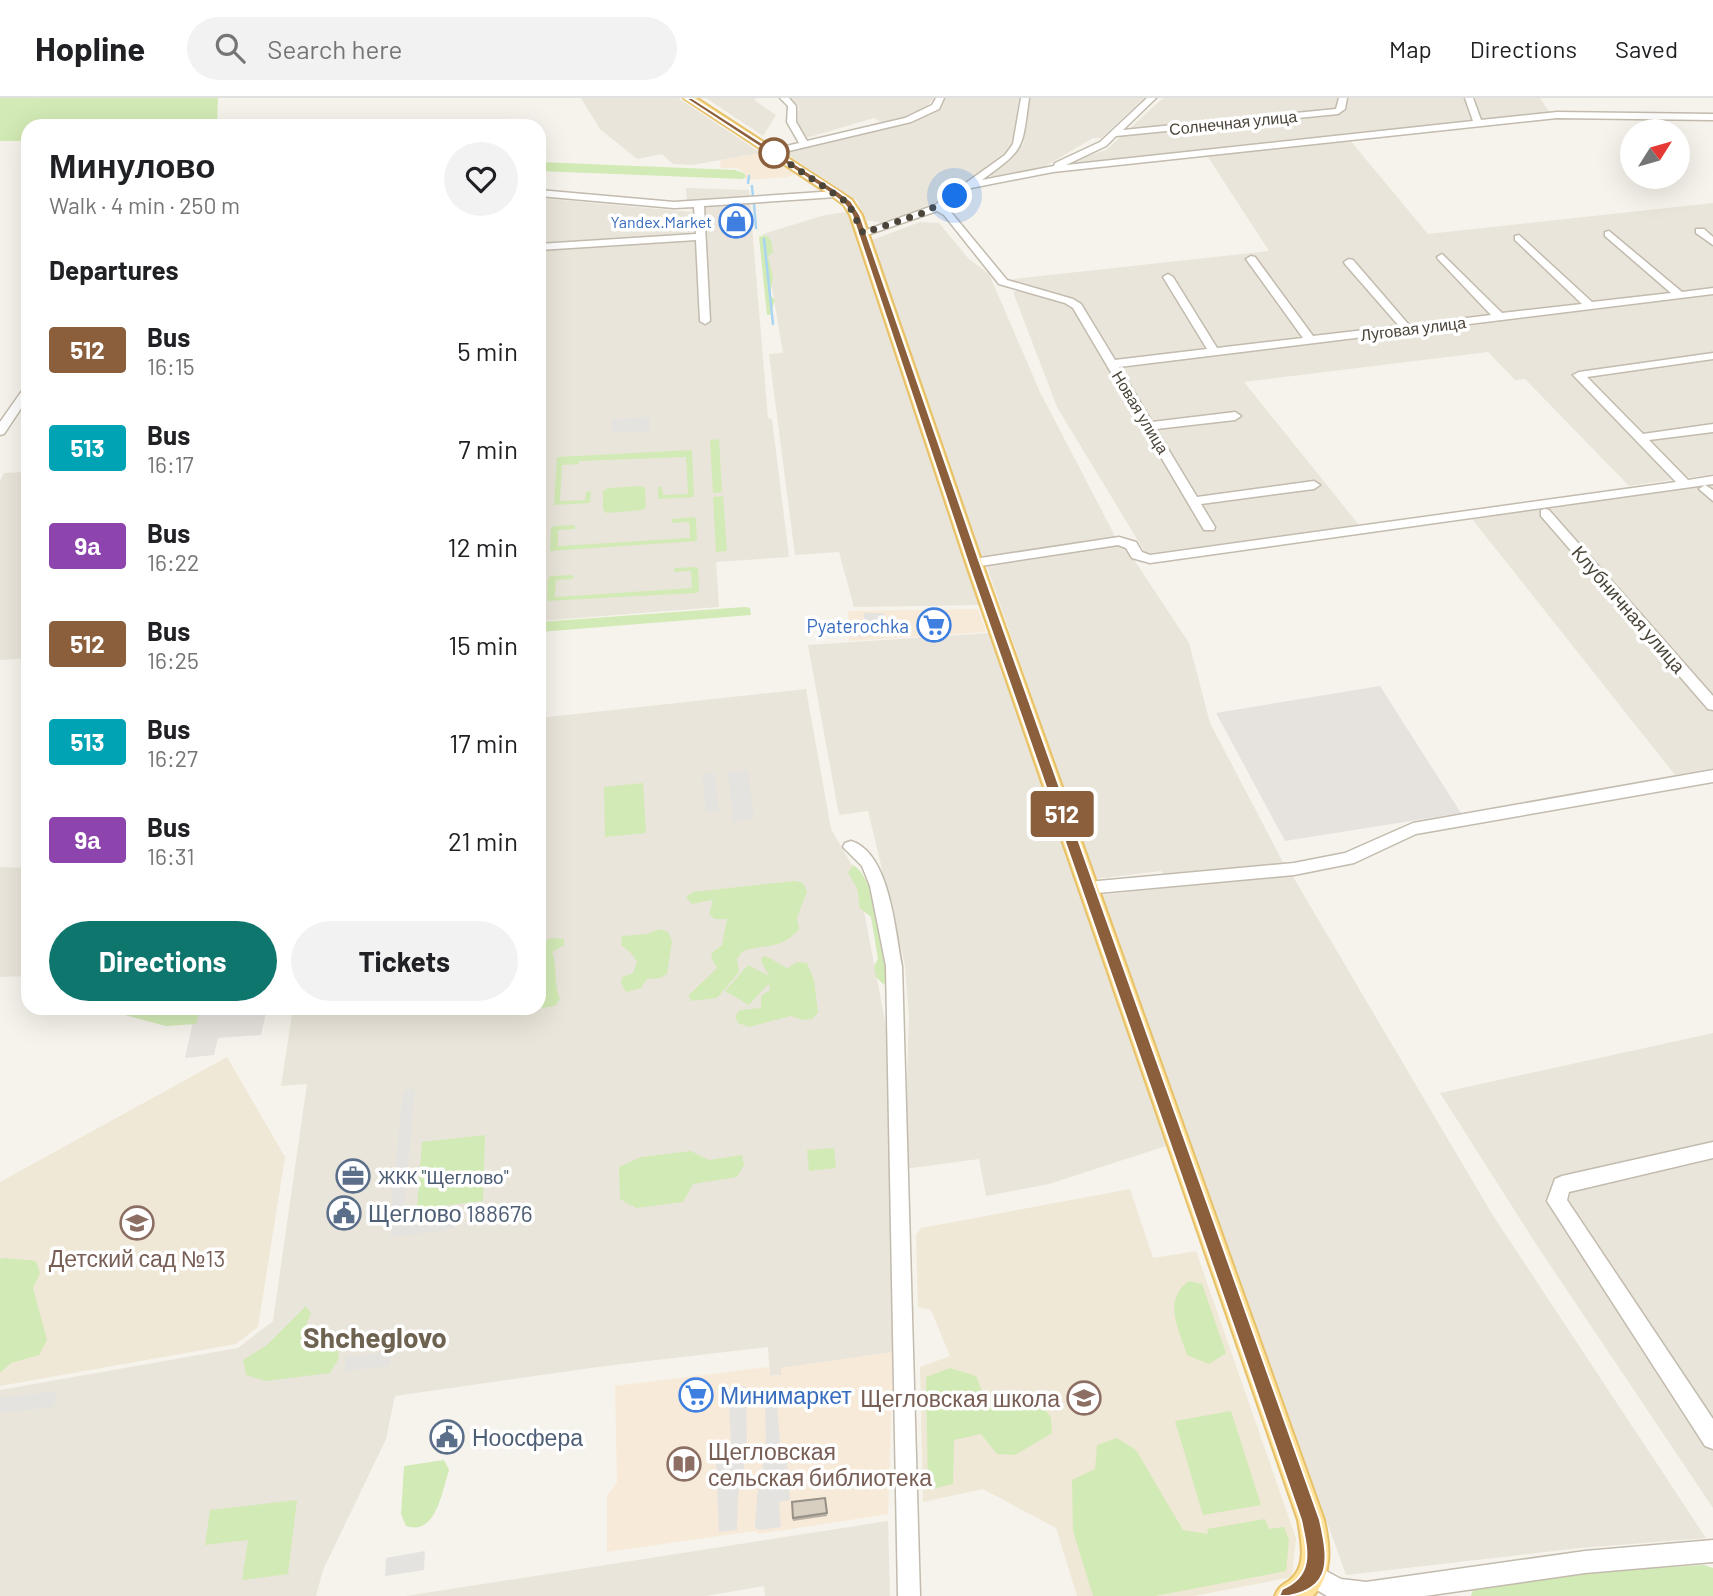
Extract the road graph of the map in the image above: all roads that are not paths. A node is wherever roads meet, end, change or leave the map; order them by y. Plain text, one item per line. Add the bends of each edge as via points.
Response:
1 (689, 98) edge
2 (784, 98) edge
3 (940, 98) edge
4 (1025, 98) edge
5 (1152, 98) edge
6 (1343, 98) edge
7 (1469, 98) edge
8 (1713, 117) edge
9 (1478, 124) junction
10 (1113, 134) junction
11 (805, 144) junction
12 (772, 152) junction
13 (1053, 169) junction
14 (971, 185) junction
15 (546, 194) edge
16 (836, 194) junction
17 (699, 203) junction
18 (938, 207) junction
19 (1700, 231) dead end
20 (863, 233) junction
21 (1609, 234) dead end
22 (701, 237) junction
23 (1518, 238) dead end
24 (1713, 242) edge
25 (546, 247) edge
26 (1442, 257) dead end
27 (1251, 259) dead end
28 (1349, 262) dead end
29 (1168, 277) dead end
30 (1713, 291) edge
31 (1680, 295) junction
32 (1590, 306) junction
33 (1499, 317) junction
34 (705, 321) dead end
35 (1407, 329) junction
36 (1310, 340) junction
37 (1214, 352) junction
38 (1713, 356) edge
39 (1112, 364) junction
40 (21, 400) edge
41 (1235, 416) dead end
42 (1149, 426) junction
43 (1713, 428) edge
44 (0, 431) edge
45 (1640, 438) junction
46 (1685, 484) junction
47 (1314, 485) dead end
48 (1711, 489) edge
49 (1193, 501) junction
50 (1545, 513) dead end
51 (1209, 527) dead end
52 (974, 563) junction
53 (1713, 705) edge
54 (1713, 776) edge
55 (851, 848) dead end
56 (1087, 888) junction
57 (1713, 1150) edge
58 (1712, 1432) edge
59 (1713, 1551) edge
60 (1313, 1575) junction
61 (909, 1596) edge
62 (1289, 1596) edge

1 - 12 main road
2 - 11 street via 792,106 794,130
3 - 11 street via 936,107 908,120
4 - 14 street via 1018,144
5 - 10 street
6 - 10 street, Солнечная улица via 1338,111
7 - 9 street
8 - 9 street via 1557,116
9 - 13 street
10 - 13 street via 1096,148
11 - 12 street
12 - 16 main road
13 - 14 street
14 - 18 street
15 - 17 street via 674,205
16 - 17 street
16 - 20 main road via 848,203
17 - 22 street
18 - 20 street
18 - 39 street, Новая улица via 1003,282 1077,306
19 - 24 street
20 - 52 main road
21 - 31 street
22 - 25 street
22 - 34 street
23 - 32 street
26 - 33 street
27 - 36 street
28 - 35 street
29 - 37 street
30 - 31 street, Луговая улица
31 - 32 street, Луговая улица
32 - 33 street, Луговая улица
33 - 35 street, Луговая улица
35 - 36 street, Луговая улица
36 - 37 street, Луговая улица
37 - 39 street, Луговая улица
38 - 45 street via 1579,375
39 - 42 street, Новая улица
40 - 44 street
41 - 42 street
42 - 49 street, Новая улица
43 - 45 street
45 - 46 street
46 - 48 street
46 - 52 street via 1150,559 1119,541
47 - 49 street
49 - 51 street, Новая улица
50 - 53 street, Клубничная улица
52 - 56 main road
54 - 56 street via 1413,829 1348,859 1294,869
55 - 61 street via 867,862 878,886 894,966
56 - 60 main road via 1311,1520 1317,1550
57 - 58 street via 1562,1185 1558,1202
59 - 60 street via 1585,1562 1366,1593 1338,1590
60 - 62 main road via 1302,1590

